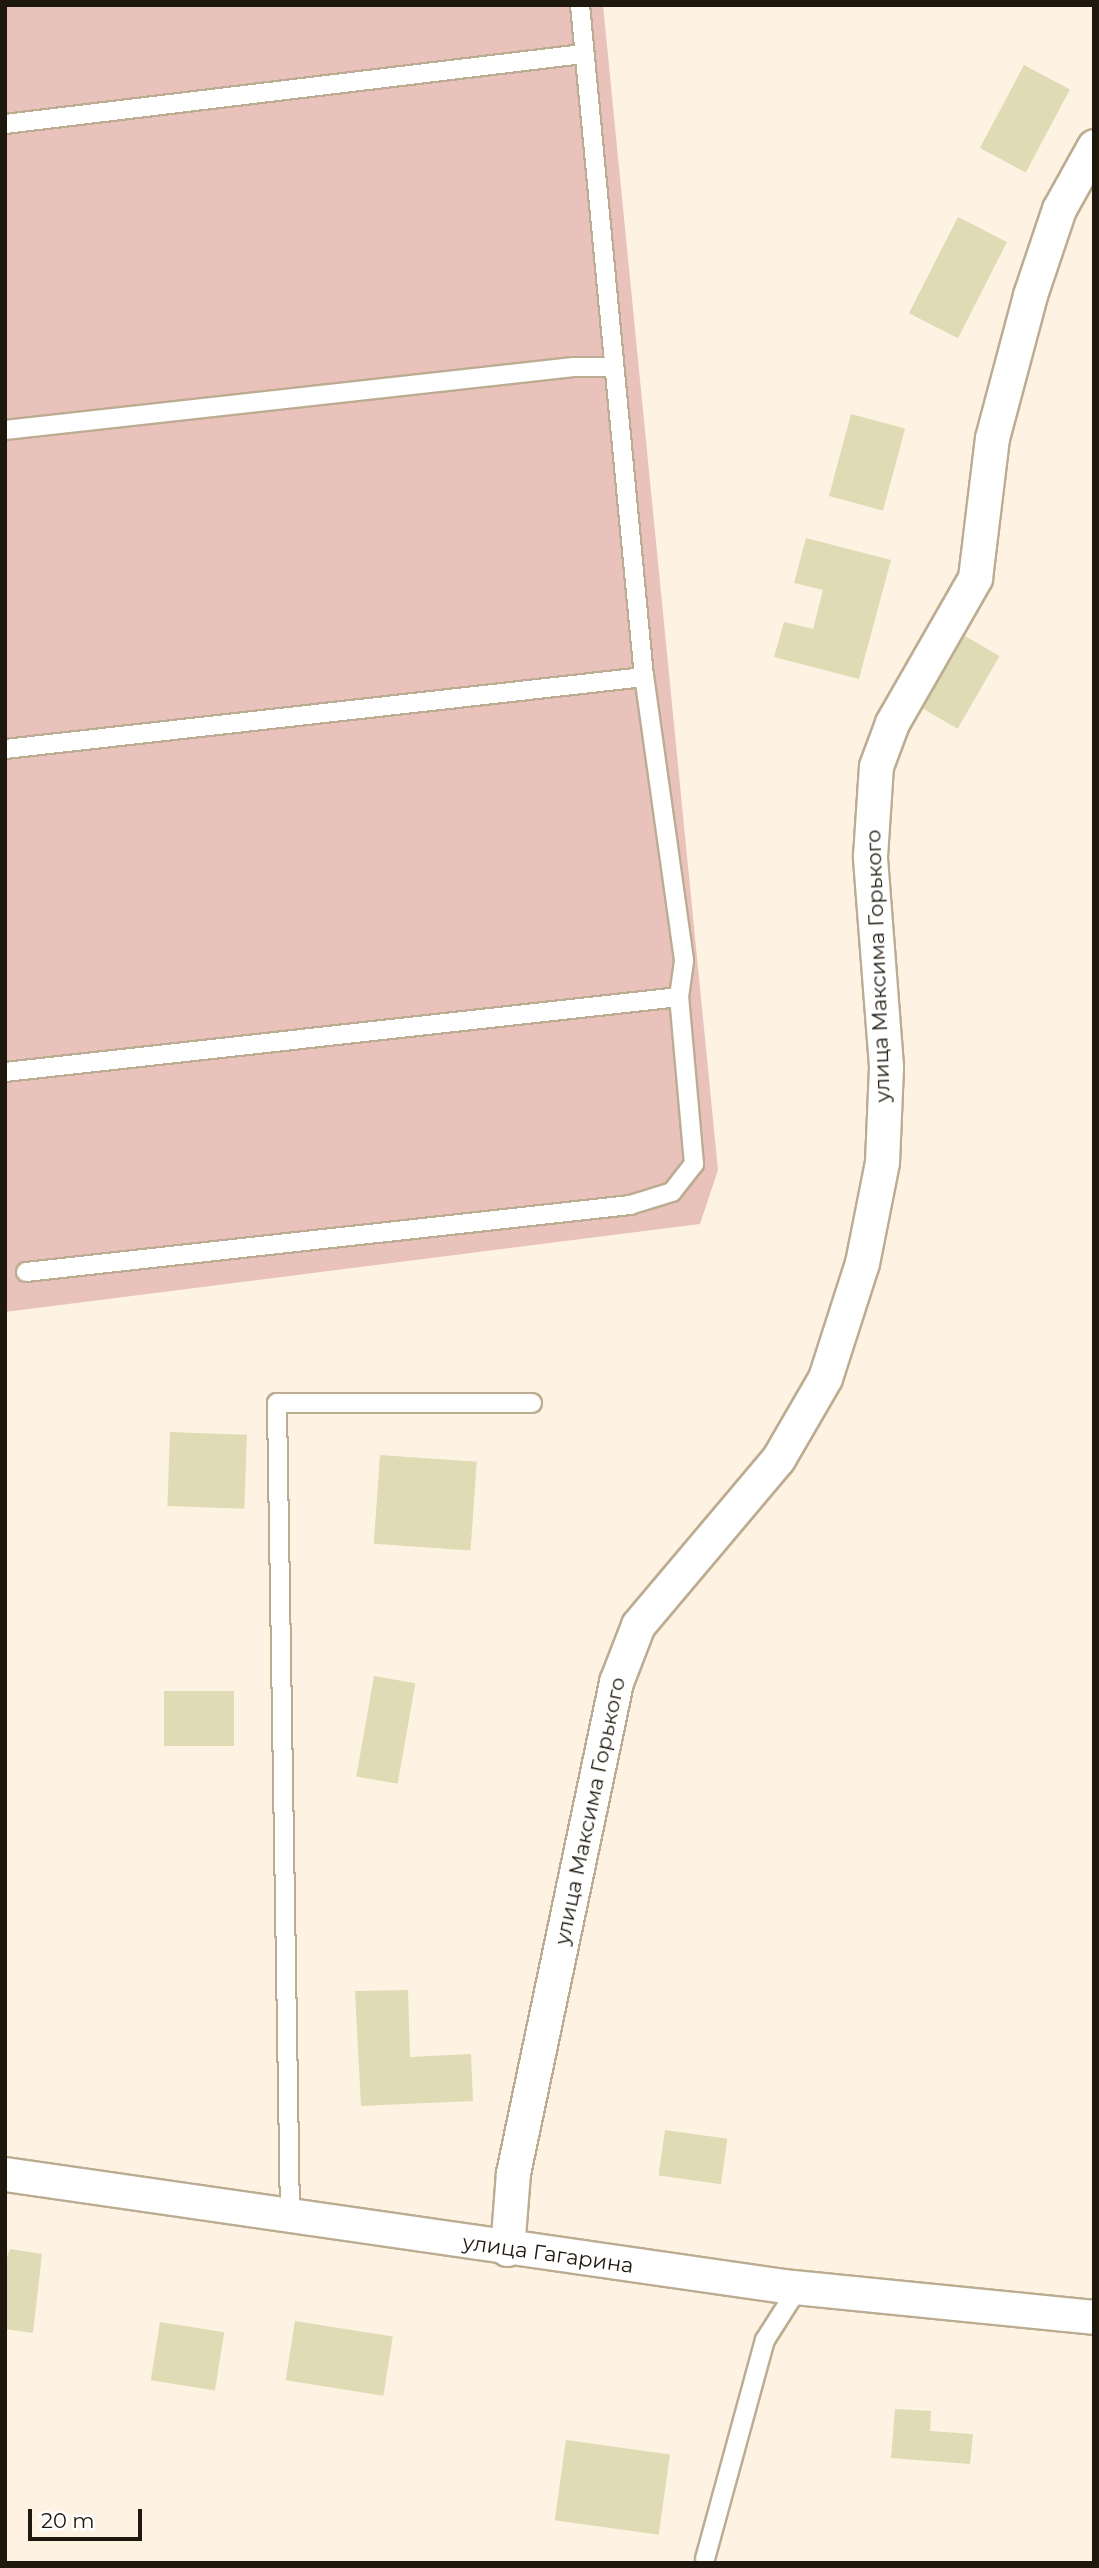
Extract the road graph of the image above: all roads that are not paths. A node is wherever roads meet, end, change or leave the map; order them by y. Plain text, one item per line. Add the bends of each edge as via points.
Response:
1 (580, 5) edge
2 (583, 54) junction
3 (5, 124) edge
4 (1094, 146) edge
5 (611, 367) junction
6 (5, 430) edge
7 (644, 677) junction
8 (5, 749) edge
9 (679, 997) junction
10 (5, 1072) edge
11 (26, 1272) dead end
12 (532, 1403) dead end
13 (5, 2174) edge
14 (290, 2216) junction
15 (507, 2249) junction
16 (798, 2288) junction
17 (1094, 2316) edge
18 (705, 2559) dead end

1 - 2 lane
2 - 3 lane
2 - 5 lane via 608,271
4 - 15 street, улица Максима Горького via 1059,209 1030,295 992,438 975,578 891,723 876,766 870,856 886,1066 882,1162 862,1263 825,1378 778,1459 638,1625 616,1682 513,2174
5 - 6 lane via 574,367
5 - 7 lane
7 - 8 lane
7 - 9 lane via 684,960
9 - 10 lane
9 - 11 lane via 694,1164 672,1192 630,1205
12 - 14 lane via 277,1403
13 - 14 street, улица Гагарина
14 - 15 street, улица Гагарина
15 - 16 street, улица Гагарина
16 - 17 street, улица Гагарина
16 - 18 lane via 765,2340

